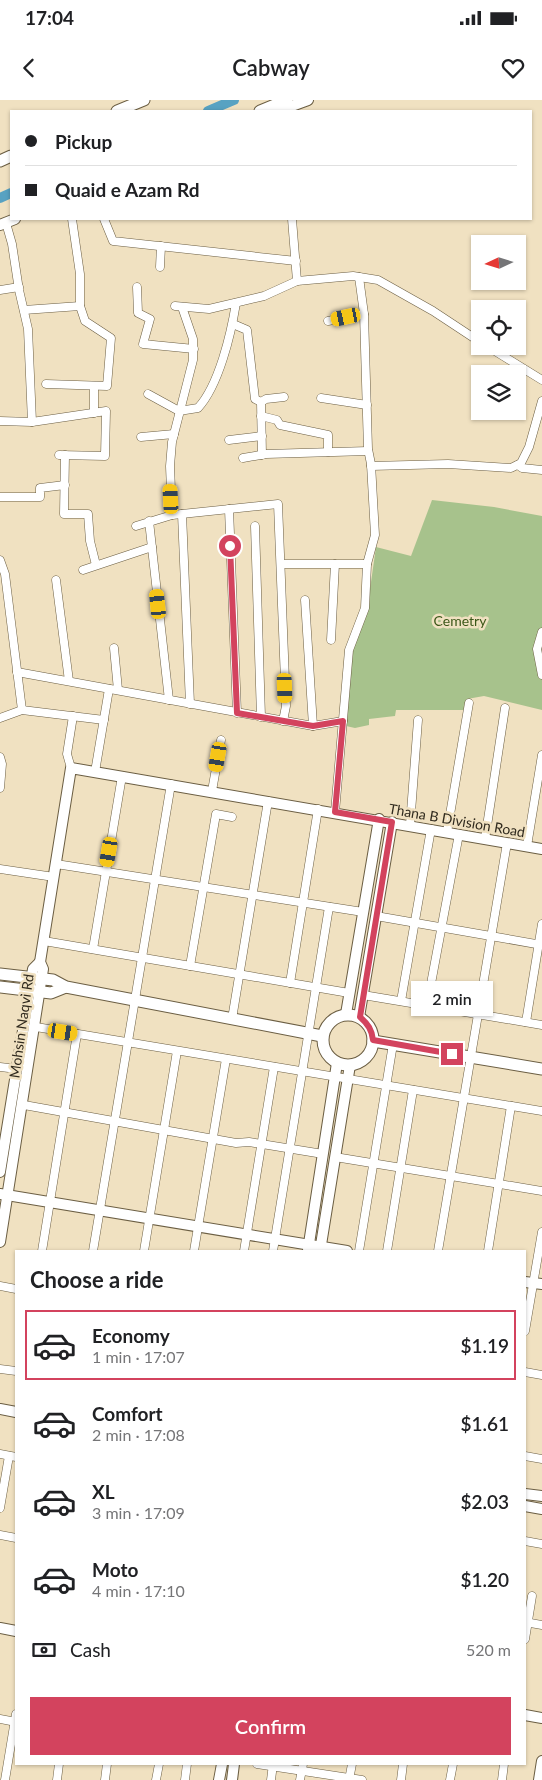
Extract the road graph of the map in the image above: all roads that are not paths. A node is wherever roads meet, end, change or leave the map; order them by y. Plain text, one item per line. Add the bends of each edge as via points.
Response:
1 (144, 100) edge
2 (308, 100) edge
3 (283, 108) edge
4 (119, 110) edge
5 (268, 110) edge
6 (72, 220) edge
7 (104, 220) edge
8 (292, 220) edge
9 (7, 222) edge
10 (161, 246) junction
11 (296, 261) junction
12 (160, 267) dead end
13 (359, 277) junction
14 (297, 280) junction
15 (19, 287) junction
16 (137, 287) dead end
17 (0, 290) edge
18 (236, 304) junction
19 (80, 306) junction
20 (24, 310) junction
21 (364, 314) junction
22 (328, 321) dead end
23 (233, 324) junction
24 (471, 336) edge
25 (194, 348) junction
26 (502, 355) edge
27 (542, 380) edge
28 (46, 384) dead end
29 (94, 386) junction
30 (148, 394) dead end
31 (284, 397) dead end
32 (322, 398) dead end
33 (542, 401) edge
34 (261, 402) junction
35 (367, 405) junction
36 (179, 411) junction
37 (94, 413) junction
38 (261, 416) junction
39 (0, 421) edge
40 (32, 422) junction
41 (174, 434) junction
42 (262, 436) junction
43 (141, 437) dead end
44 (229, 440) dead end
45 (368, 451) junction
46 (328, 452) junction
47 (262, 455) junction
48 (243, 458) dead end
49 (518, 465) junction
50 (371, 466) junction
51 (542, 470) edge
52 (65, 485) junction
53 (0, 497) edge
54 (229, 509) junction
55 (182, 514) junction
56 (172, 515) junction
57 (149, 522) junction
58 (136, 526) dead end
59 (255, 526) dead end
60 (152, 546) junction
61 (0, 560) edge
62 (280, 564) junction
63 (336, 564) junction
64 (367, 564) junction
65 (96, 565) junction
66 (83, 570) dead end
67 (56, 580) dead end
68 (305, 600) dead end
69 (542, 632) edge
70 (331, 640) dead end
71 (114, 648) dead end
72 (17, 672) junction
73 (542, 675) edge
74 (69, 681) junction
75 (109, 689) junction
76 (118, 690) junction
77 (169, 700) junction
78 (469, 703) dead end
79 (190, 704) junction
80 (506, 708) dead end
81 (22, 710) junction
82 (237, 713) junction
83 (73, 716) junction
84 (261, 717) junction
85 (0, 718) edge
86 (104, 720) junction
87 (418, 720) dead end
88 (283, 721) junction
89 (343, 721) junction
90 (313, 726) junction
91 (222, 740) dead end
92 (542, 755) edge
93 (0, 757) edge
94 (71, 768) junction
95 (95, 772) junction
96 (122, 776) junction
97 (171, 784) junction
98 (0, 788) edge
99 (539, 789) edge
100 (212, 791) junction
101 (268, 801) junction
102 (318, 809) junction
103 (335, 812) junction
104 (232, 817) dead end
105 (379, 819) junction
106 (392, 822) junction
107 (410, 825) junction
108 (431, 829) junction
109 (447, 832) junction
110 (459, 834) junction
111 (485, 838) junction
112 (507, 843) junction
113 (527, 846) junction
114 (542, 849) edge
115 (56, 864) junction
116 (0, 869) edge
117 (106, 872) junction
118 (54, 877) junction
119 (155, 879) junction
120 (204, 887) junction
121 (253, 895) junction
122 (303, 902) junction
123 (329, 907) junction
124 (363, 912) junction
125 (376, 916) junction
126 (415, 923) junction
127 (542, 924) edge
128 (441, 928) junction
129 (491, 936) junction
130 (44, 941) junction
131 (540, 945) edge
132 (93, 949) junction
133 (142, 958) junction
134 (190, 966) junction
135 (0, 974) edge
136 (240, 974) junction
137 (37, 978) junction
138 (290, 983) junction
139 (0, 987) edge
140 (66, 987) junction
141 (316, 987) junction
142 (35, 991) junction
143 (349, 993) junction
144 (363, 995) junction
145 (135, 1001) junction
146 (401, 1001) junction
147 (427, 1006) junction
148 (346, 1014) junction
149 (478, 1014) junction
150 (360, 1017) junction
151 (232, 1019) junction
152 (526, 1022) junction
153 (542, 1025) edge
154 (36, 1027) junction
155 (77, 1034) junction
156 (308, 1034) junction
157 (322, 1036) junction
158 (373, 1040) junction
159 (128, 1042) junction
160 (394, 1044) junction
161 (178, 1051) junction
162 (471, 1057) junction
163 (226, 1059) junction
164 (338, 1063) junction
165 (350, 1065) junction
166 (0, 1067) edge
167 (274, 1067) junction
168 (17, 1069) junction
169 (542, 1069) edge
170 (302, 1071) junction
171 (335, 1077) junction
172 (348, 1079) junction
173 (386, 1085) junction
174 (413, 1090) junction
175 (464, 1098) junction
176 (24, 1105) junction
177 (511, 1106) junction
178 (542, 1111) edge
179 (64, 1112) junction
180 (5, 1116) edge
181 (115, 1121) junction
182 (164, 1130) junction
183 (213, 1139) junction
184 (261, 1144) junction
185 (290, 1148) junction
186 (323, 1154) junction
187 (335, 1157) junction
188 (374, 1164) junction
189 (401, 1168) junction
190 (0, 1172) edge
191 (451, 1176) junction
192 (499, 1185) junction
193 (542, 1191) edge
194 (4, 1195) edge
195 (50, 1202) junction
196 (100, 1211) junction
197 (149, 1219) junction
198 (198, 1227) junction
199 (542, 1232) edge
200 (247, 1235) junction
201 (274, 1240) junction
202 (0, 1242) edge
203 (308, 1248) edge
204 (320, 1249) edge
205 (42, 1250) edge
206 (93, 1250) edge
207 (144, 1250) edge
208 (194, 1250) edge
209 (244, 1250) edge
210 (273, 1250) edge
211 (334, 1250) edge
212 (359, 1250) edge
213 (387, 1250) edge
214 (438, 1250) edge
215 (488, 1250) edge
216 (533, 1283) edge
217 (0, 1286) edge
218 (15, 1289) edge
219 (526, 1325) edge
220 (0, 1369) edge
221 (15, 1371) edge
222 (526, 1372) edge
223 (542, 1375) edge
224 (0, 1409) edge
225 (15, 1412) edge
226 (0, 1454) edge
227 (13, 1456) edge
228 (526, 1456) edge
229 (542, 1459) edge
230 (526, 1494) edge
231 (542, 1496) edge
232 (526, 1506) edge
233 (0, 1508) edge
234 (542, 1509) edge
235 (0, 1536) edge
236 (15, 1538) edge
237 (526, 1541) edge
238 (542, 1544) edge
239 (532, 1596) dead end
240 (526, 1622) edge
241 (542, 1625) edge
242 (0, 1628) edge
243 (15, 1631) edge
244 (526, 1715) edge
245 (542, 1718) edge
246 (0, 1719) edge
247 (15, 1719) edge
248 (15, 1725) edge
249 (542, 1761) edge
250 (59, 1765) edge
251 (107, 1765) edge
252 (159, 1765) edge
253 (187, 1765) edge
254 (222, 1765) edge
255 (234, 1765) edge
256 (273, 1765) edge
257 (352, 1765) edge
258 (403, 1765) edge
259 (453, 1765) edge
260 (504, 1765) edge
261 (302, 1767) edge
262 (349, 1779) edge
263 (5, 1780) edge
264 (57, 1780) edge
265 (105, 1780) edge
266 (156, 1780) edge
267 (184, 1780) edge
268 (219, 1780) edge
269 (232, 1780) edge
270 (271, 1780) edge
271 (300, 1780) edge
272 (362, 1780) edge
273 (401, 1780) edge
274 (450, 1780) edge
275 (502, 1780) edge
276 (539, 1780) edge

1 - 4 main road
2 - 3 street
3 - 5 main road
6 - 19 street via 80,274
7 - 10 street via 113,241
8 - 11 street
9 - 15 street
10 - 11 street
10 - 12 street
11 - 14 street
13 - 14 street
13 - 21 street
13 - 24 street via 378,280
14 - 18 street via 264,296
15 - 17 street
15 - 20 street
16 - 25 street via 138,313 150,319 143,344
18 - 23 street
18 - 25 street via 209,309 179,307
19 - 20 street
19 - 29 street via 85,321 111,338 107,386
20 - 40 street via 28,329
21 - 22 street
21 - 35 street
23 - 34 street via 247,330 255,398
23 - 36 street via 204,402 198,408
25 - 36 street
26 - 27 street
28 - 29 street
29 - 37 street
30 - 36 street
31 - 34 street
32 - 35 street
33 - 49 street via 529,447
34 - 38 street
35 - 45 street
36 - 41 street
37 - 40 street
37 - 52 street via 106,411 105,456 62,455
38 - 42 street
38 - 46 street via 277,420 280,425 328,435
39 - 40 street
41 - 43 street
41 - 56 street via 170,466
42 - 44 street
42 - 47 street
45 - 46 street
45 - 50 street
46 - 47 street
47 - 48 street
49 - 50 street via 511,468 448,464
49 - 51 street
50 - 64 street via 375,534
52 - 53 street via 40,488 40,497
52 - 65 street via 64,514 88,514
54 - 55 street
54 - 62 street via 278,504
54 - 82 street
55 - 56 street
55 - 79 street
56 - 57 street
57 - 58 street
57 - 60 street
59 - 84 street
60 - 65 street
60 - 77 street
61 - 72 street via 5,574
62 - 63 street
62 - 88 street via 286,706
63 - 64 street
63 - 70 street
64 - 89 street via 365,608 349,650
65 - 66 street
67 - 74 street
68 - 90 street
69 - 73 street via 537,650
71 - 76 street
72 - 74 street
72 - 81 street
74 - 75 street
75 - 76 street
75 - 86 street
76 - 77 street
77 - 79 street
78 - 109 street
79 - 82 street
80 - 111 street
81 - 83 street
81 - 85 street
82 - 84 street
83 - 86 street
83 - 94 street via 68,754
84 - 88 street
86 - 95 street
87 - 107 street
88 - 90 street
89 - 90 street
89 - 103 street
91 - 100 street
92 - 99 street
93 - 98 street
94 - 95 street, Thana B Division Road
94 - 115 street, Mohsin Naqvi Rd
95 - 96 street, Thana B Division Road
96 - 97 street, Thana B Division Road
96 - 117 street
97 - 100 street, Thana B Division Road
97 - 119 street
99 - 113 street
100 - 101 street, Thana B Division Road
101 - 102 street, Thana B Division Road
101 - 121 street
102 - 103 street, Thana B Division Road
102 - 122 street
103 - 105 street, Thana B Division Road
104 - 120 street via 216,814
105 - 106 street, Thana B Division Road
105 - 124 street
106 - 107 street, Thana B Division Road
106 - 125 street
107 - 108 street, Thana B Division Road
108 - 109 street, Thana B Division Road
108 - 126 street
109 - 110 street, Thana B Division Road
110 - 111 street, Thana B Division Road
110 - 128 street
111 - 112 street, Thana B Division Road
112 - 113 street, Thana B Division Road
112 - 129 street
113 - 114 street, Thana B Division Road
115 - 117 street
115 - 118 street, Mohsin Naqvi Rd
116 - 118 street
117 - 119 street
117 - 132 street
118 - 130 street, Mohsin Naqvi Rd
119 - 120 street
119 - 133 street
120 - 121 street
120 - 134 street
121 - 122 street
121 - 136 street
122 - 123 street
122 - 138 street
123 - 124 street
123 - 141 street
124 - 143 street
125 - 126 street
125 - 144 street
126 - 128 street
126 - 146 street
127 - 131 street
128 - 129 street
128 - 147 street
129 - 131 street
129 - 149 street
130 - 132 street
130 - 137 street, Mohsin Naqvi Rd via 40,962 33,969
131 - 152 street
132 - 133 street
133 - 134 street
133 - 145 street
134 - 136 street
135 - 137 main road
136 - 138 street
136 - 151 street
137 - 140 main road via 53,980
137 - 142 street, Mohsin Naqvi Rd
138 - 141 street
139 - 142 main road
140 - 142 main road via 51,993
140 - 145 main road
141 - 143 street
141 - 156 street
142 - 154 street, Mohsin Naqvi Rd
142 - 168 street, Mohsin Naqvi Rd
143 - 148 street
144 - 146 street
144 - 150 street
145 - 151 main road
145 - 159 street
146 - 147 street
147 - 149 street
148 - 150 main road
148 - 157 main road via 329,1022
149 - 152 street
149 - 162 street
150 - 158 main road via 372,1031
151 - 156 main road
152 - 153 street
154 - 155 street
154 - 176 street, Mohsin Naqvi Rd
155 - 159 street
155 - 179 street
156 - 157 main road
156 - 170 street
157 - 164 main road via 325,1052
158 - 160 main road
158 - 165 main road via 368,1056
159 - 161 street
159 - 181 street
160 - 162 main road
160 - 173 street
161 - 163 street
161 - 182 street
162 - 169 main road
162 - 175 street
163 - 167 street
163 - 183 street
164 - 165 main road
164 - 171 street
165 - 172 street
166 - 168 street
167 - 170 street
167 - 184 street
168 - 180 street, Mohsin Naqvi Rd
170 - 171 street
170 - 185 street
171 - 172 street
171 - 186 street
172 - 173 street
172 - 187 street
173 - 174 street
173 - 188 street
174 - 175 street
174 - 189 street
175 - 177 street
175 - 191 street
176 - 179 street
176 - 194 street, Mohsin Naqvi Rd
177 - 178 street
177 - 192 street
179 - 181 street
179 - 195 street
180 - 190 street, Mohsin Naqvi Rd
181 - 182 street
181 - 196 street
182 - 183 street
182 - 197 street
183 - 184 street
183 - 198 street
184 - 185 street
184 - 200 street
185 - 186 street
185 - 201 street
186 - 203 street
187 - 188 street
187 - 204 street
188 - 189 street
188 - 212 street
189 - 191 street
189 - 213 street
191 - 192 street
191 - 214 street
192 - 193 street
192 - 215 street
194 - 195 street
194 - 202 street, Mohsin Naqvi Rd
195 - 196 street
195 - 205 street
196 - 197 street
196 - 206 street
197 - 198 street
197 - 207 street
198 - 200 street
198 - 208 street
199 - 216 street
200 - 201 street
200 - 209 street
201 - 203 street
201 - 210 street
203 - 204 street
204 - 211 street
216 - 219 street
217 - 218 street
220 - 221 street
222 - 223 street
224 - 225 street
226 - 227 street
227 - 233 street
228 - 229 street
230 - 231 street
232 - 234 street
235 - 236 street
237 - 238 street
239 - 240 street
240 - 241 street
242 - 243 street
244 - 245 street
246 - 247 street
248 - 263 street
249 - 276 street
250 - 264 street
251 - 265 street
252 - 266 street
253 - 267 street
254 - 268 street
255 - 269 street
256 - 261 street
256 - 270 street
257 - 262 street
258 - 273 street
259 - 274 street
260 - 275 street
261 - 262 street
261 - 271 street
262 - 272 street

